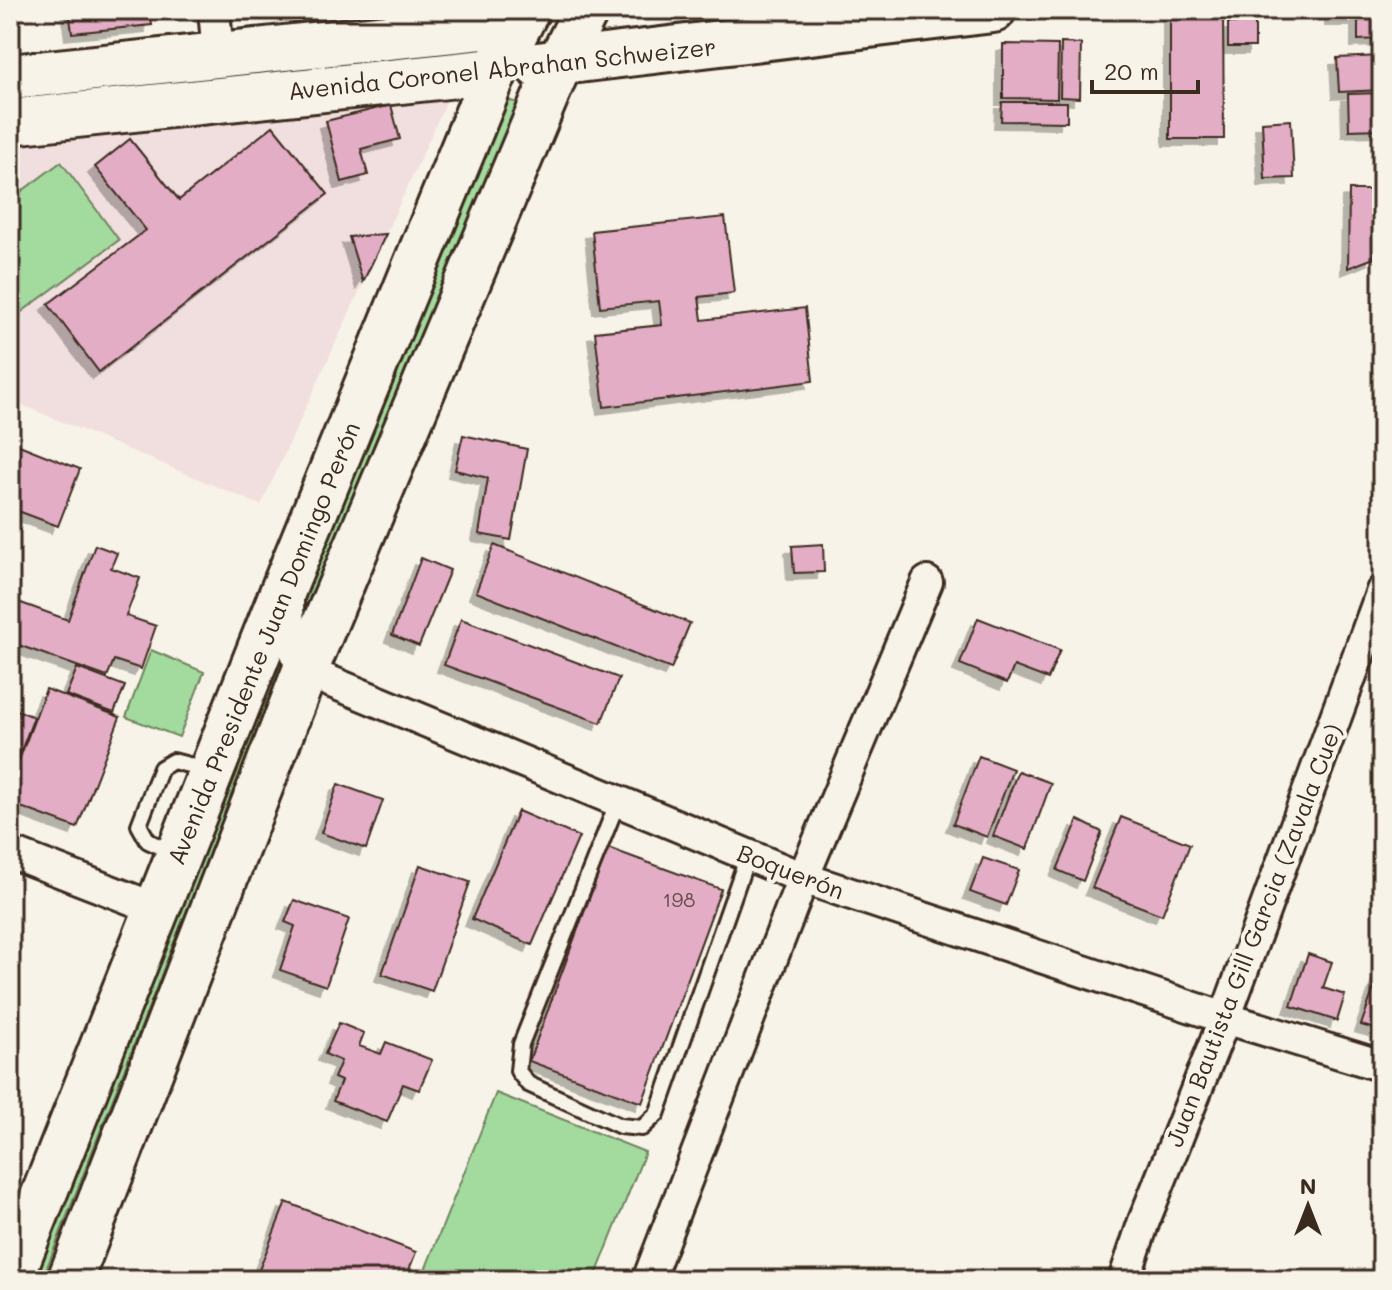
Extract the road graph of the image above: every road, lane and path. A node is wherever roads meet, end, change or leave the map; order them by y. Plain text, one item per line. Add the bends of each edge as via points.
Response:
1 (214, 10) edge
2 (588, 10) edge
3 (993, 10) edge
4 (523, 16) edge
5 (218, 54) junction
6 (560, 62) junction
7 (495, 71) junction
8 (10, 77) edge
9 (10, 122) edge
10 (288, 578) junction
11 (927, 582) dead end
12 (1382, 591) edge
13 (305, 671) junction
14 (618, 801) junction
15 (10, 852) edge
16 (748, 855) junction
17 (803, 878) junction
18 (157, 909) junction
19 (1225, 1018) junction
20 (1382, 1066) edge
21 (10, 1280) edge
22 (70, 1280) edge
23 (648, 1280) edge
24 (1124, 1280) edge

1 - 5 street
2 - 4 main road, Avenida Coronel Abrahan Schweizer
2 - 6 main road, Avenida Presidente Juan Domingo Perón
3 - 6 main road, Avenida Coronel Abrahan Schweizer
4 - 5 main road, Avenida Coronel Abrahan Schweizer
4 - 7 main road, Avenida Presidente Juan Domingo Perón
5 - 8 main road, Avenida Coronel Abrahan Schweizer
6 - 7 main road, Avenida Coronel Abrahan Schweizer
6 - 13 main road, Avenida Presidente Juan Domingo Perón
7 - 9 main road, Avenida Coronel Abrahan Schweizer
7 - 10 main road, Avenida Presidente Juan Domingo Perón
10 - 13 street via 288,634
10 - 18 main road, Avenida Presidente Juan Domingo Perón
11 - 17 street
12 - 19 street, Juan Bautista Gill Garcia (Zavala Cue)
13 - 14 street, Boquerón
13 - 22 main road, Avenida Presidente Juan Domingo Perón
14 - 16 street, Boquerón
14 - 16 lane via 521,1044 518,1071 528,1084 620,1126 642,1128 657,1114
15 - 18 street
16 - 17 street, Boquerón
17 - 19 street, Boquerón
17 - 23 street
18 - 21 main road, Avenida Presidente Juan Domingo Perón
19 - 20 street, Boquerón
19 - 24 street, Juan Bautista Gill Garcia (Zavala Cue)

